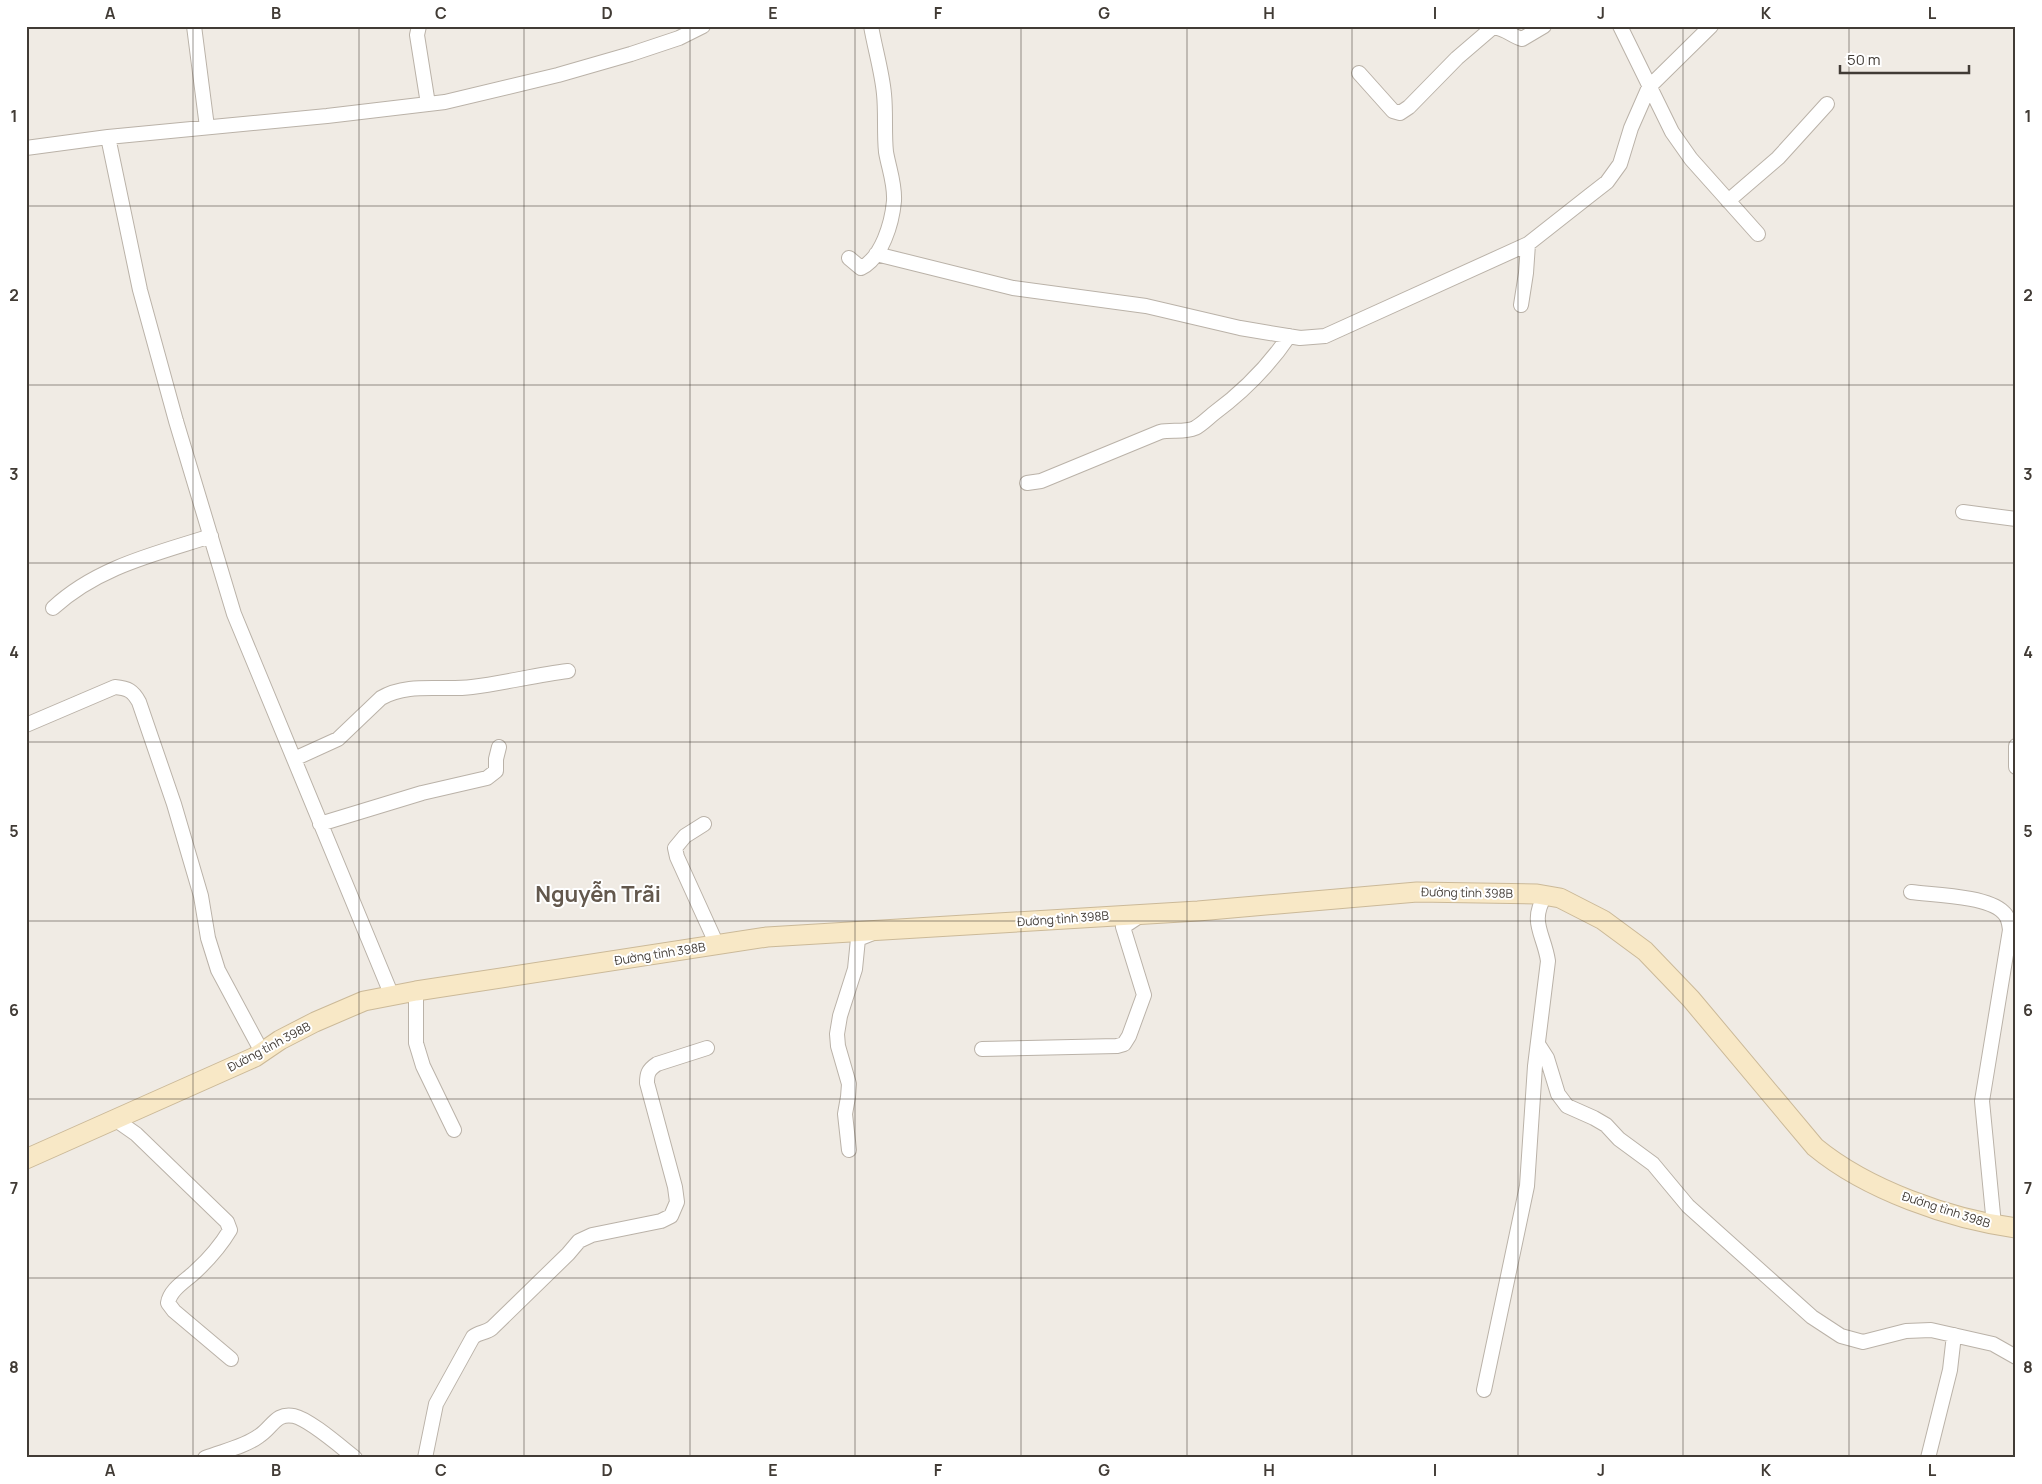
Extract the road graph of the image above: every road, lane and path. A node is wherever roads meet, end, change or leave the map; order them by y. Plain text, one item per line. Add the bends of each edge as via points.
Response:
1 (194, 26) edge
2 (420, 26) edge
3 (702, 26) edge
4 (871, 26) edge
5 (1544, 26) edge
6 (1620, 26) edge
7 (1710, 26) edge
8 (1359, 73) dead end
9 (1649, 87) junction
10 (428, 104) junction
11 (1827, 104) dead end
12 (208, 127) junction
13 (108, 137) junction
14 (26, 148) edge
15 (1728, 200) junction
16 (1758, 234) dead end
17 (1528, 244) junction
18 (876, 254) junction
19 (849, 258) dead end
20 (1521, 306) dead end
21 (1289, 336) junction
22 (1027, 483) dead end
23 (1963, 512) dead end
24 (2016, 519) edge
25 (211, 536) junction
26 (53, 608) dead end
27 (568, 671) dead end
28 (26, 725) edge
29 (2016, 746) edge
30 (499, 747) dead end
31 (294, 759) junction
32 (2016, 767) edge
33 (320, 824) junction
34 (704, 824) dead end
35 (1912, 892) dead end
36 (1545, 896) junction
37 (1142, 914) junction
38 (878, 931) junction
39 (717, 945) junction
40 (416, 991) junction
41 (392, 996) junction
42 (1538, 1044) junction
43 (707, 1048) dead end
44 (982, 1049) dead end
45 (262, 1052) junction
46 (116, 1120) junction
47 (454, 1130) dead end
48 (849, 1150) dead end
49 (26, 1159) edge
50 (1994, 1225) junction
51 (2016, 1228) edge
52 (1954, 1335) junction
53 (2016, 1357) edge
54 (231, 1359) dead end
55 (1484, 1390) dead end
56 (205, 1458) edge
57 (355, 1458) edge
58 (424, 1458) edge
59 (1928, 1458) edge

1 - 12 street
2 - 10 street via 418,35
3 - 10 street via 679,38 558,75
4 - 18 street via 884,94 886,153 894,201 888,231
5 - 8 street via 1522,39 1499,27 1492,28 1400,112 1393,111
6 - 9 street
7 - 9 street
9 - 15 street via 1672,132
9 - 17 street via 1615,173
10 - 12 street
11 - 15 street via 1778,158
12 - 13 street
13 - 14 street
13 - 25 street via 134,269
15 - 16 street
17 - 20 street
17 - 21 street via 1326,336 1310,339
18 - 19 street via 868,265 861,268
18 - 21 street via 1013,288 1146,306
21 - 22 street via 1273,359 1233,399 1197,427 1160,432 1041,481
23 - 24 street
25 - 26 street via 101,573 69,592
25 - 31 street via 234,614
27 - 31 street via 471,687 389,693 338,740
28 - 45 street via 115,687 133,691 174,804 218,970
29 - 32 street
30 - 33 street via 496,770 487,778 422,793
31 - 33 street
33 - 41 street
34 - 39 street via 685,836 675,848
35 - 50 street via 1974,899 2003,911 2008,919 2010,930 1982,1101
36 - 37 main road, Đường tỉnh 398B via 1417,892
36 - 42 street via 1538,909 1538,927 1548,961
36 - 50 main road, Đường tỉnh 398B via 1560,898 1604,920 1645,951 1691,999 1816,1147 1832,1161 1861,1178 1924,1205
37 - 38 main road, Đường tỉnh 398B
37 - 44 street via 1123,927 1144,995 1124,1044
38 - 39 main road, Đường tỉnh 398B via 767,937
38 - 48 street via 858,939 855,969 837,1034 848,1084 845,1114
39 - 40 main road, Đường tỉnh 398B
40 - 41 main road, Đường tỉnh 398B
40 - 47 street via 416,1043 423,1066
41 - 45 main road, Đường tỉnh 398B via 364,1001 315,1022
42 - 52 street via 1547,1058 1558,1094 1567,1106 1606,1125 1653,1164 1688,1206 1812,1317 1841,1336 1863,1342 1931,1330
42 - 55 street via 1527,1186
43 - 58 street via 656,1064 647,1074 675,1187 677,1202 671,1216 579,1241 492,1328 473,1337 436,1404
45 - 46 main road, Đường tỉnh 398B
46 - 49 main road, Đường tỉnh 398B
46 - 54 street via 136,1134 228,1222 230,1230 224,1240 174,1291 168,1303
50 - 51 main road, Đường tỉnh 398B
52 - 53 street via 1993,1344
52 - 59 street via 1950,1370
56 - 57 street via 259,1437 285,1415 295,1416 313,1426

